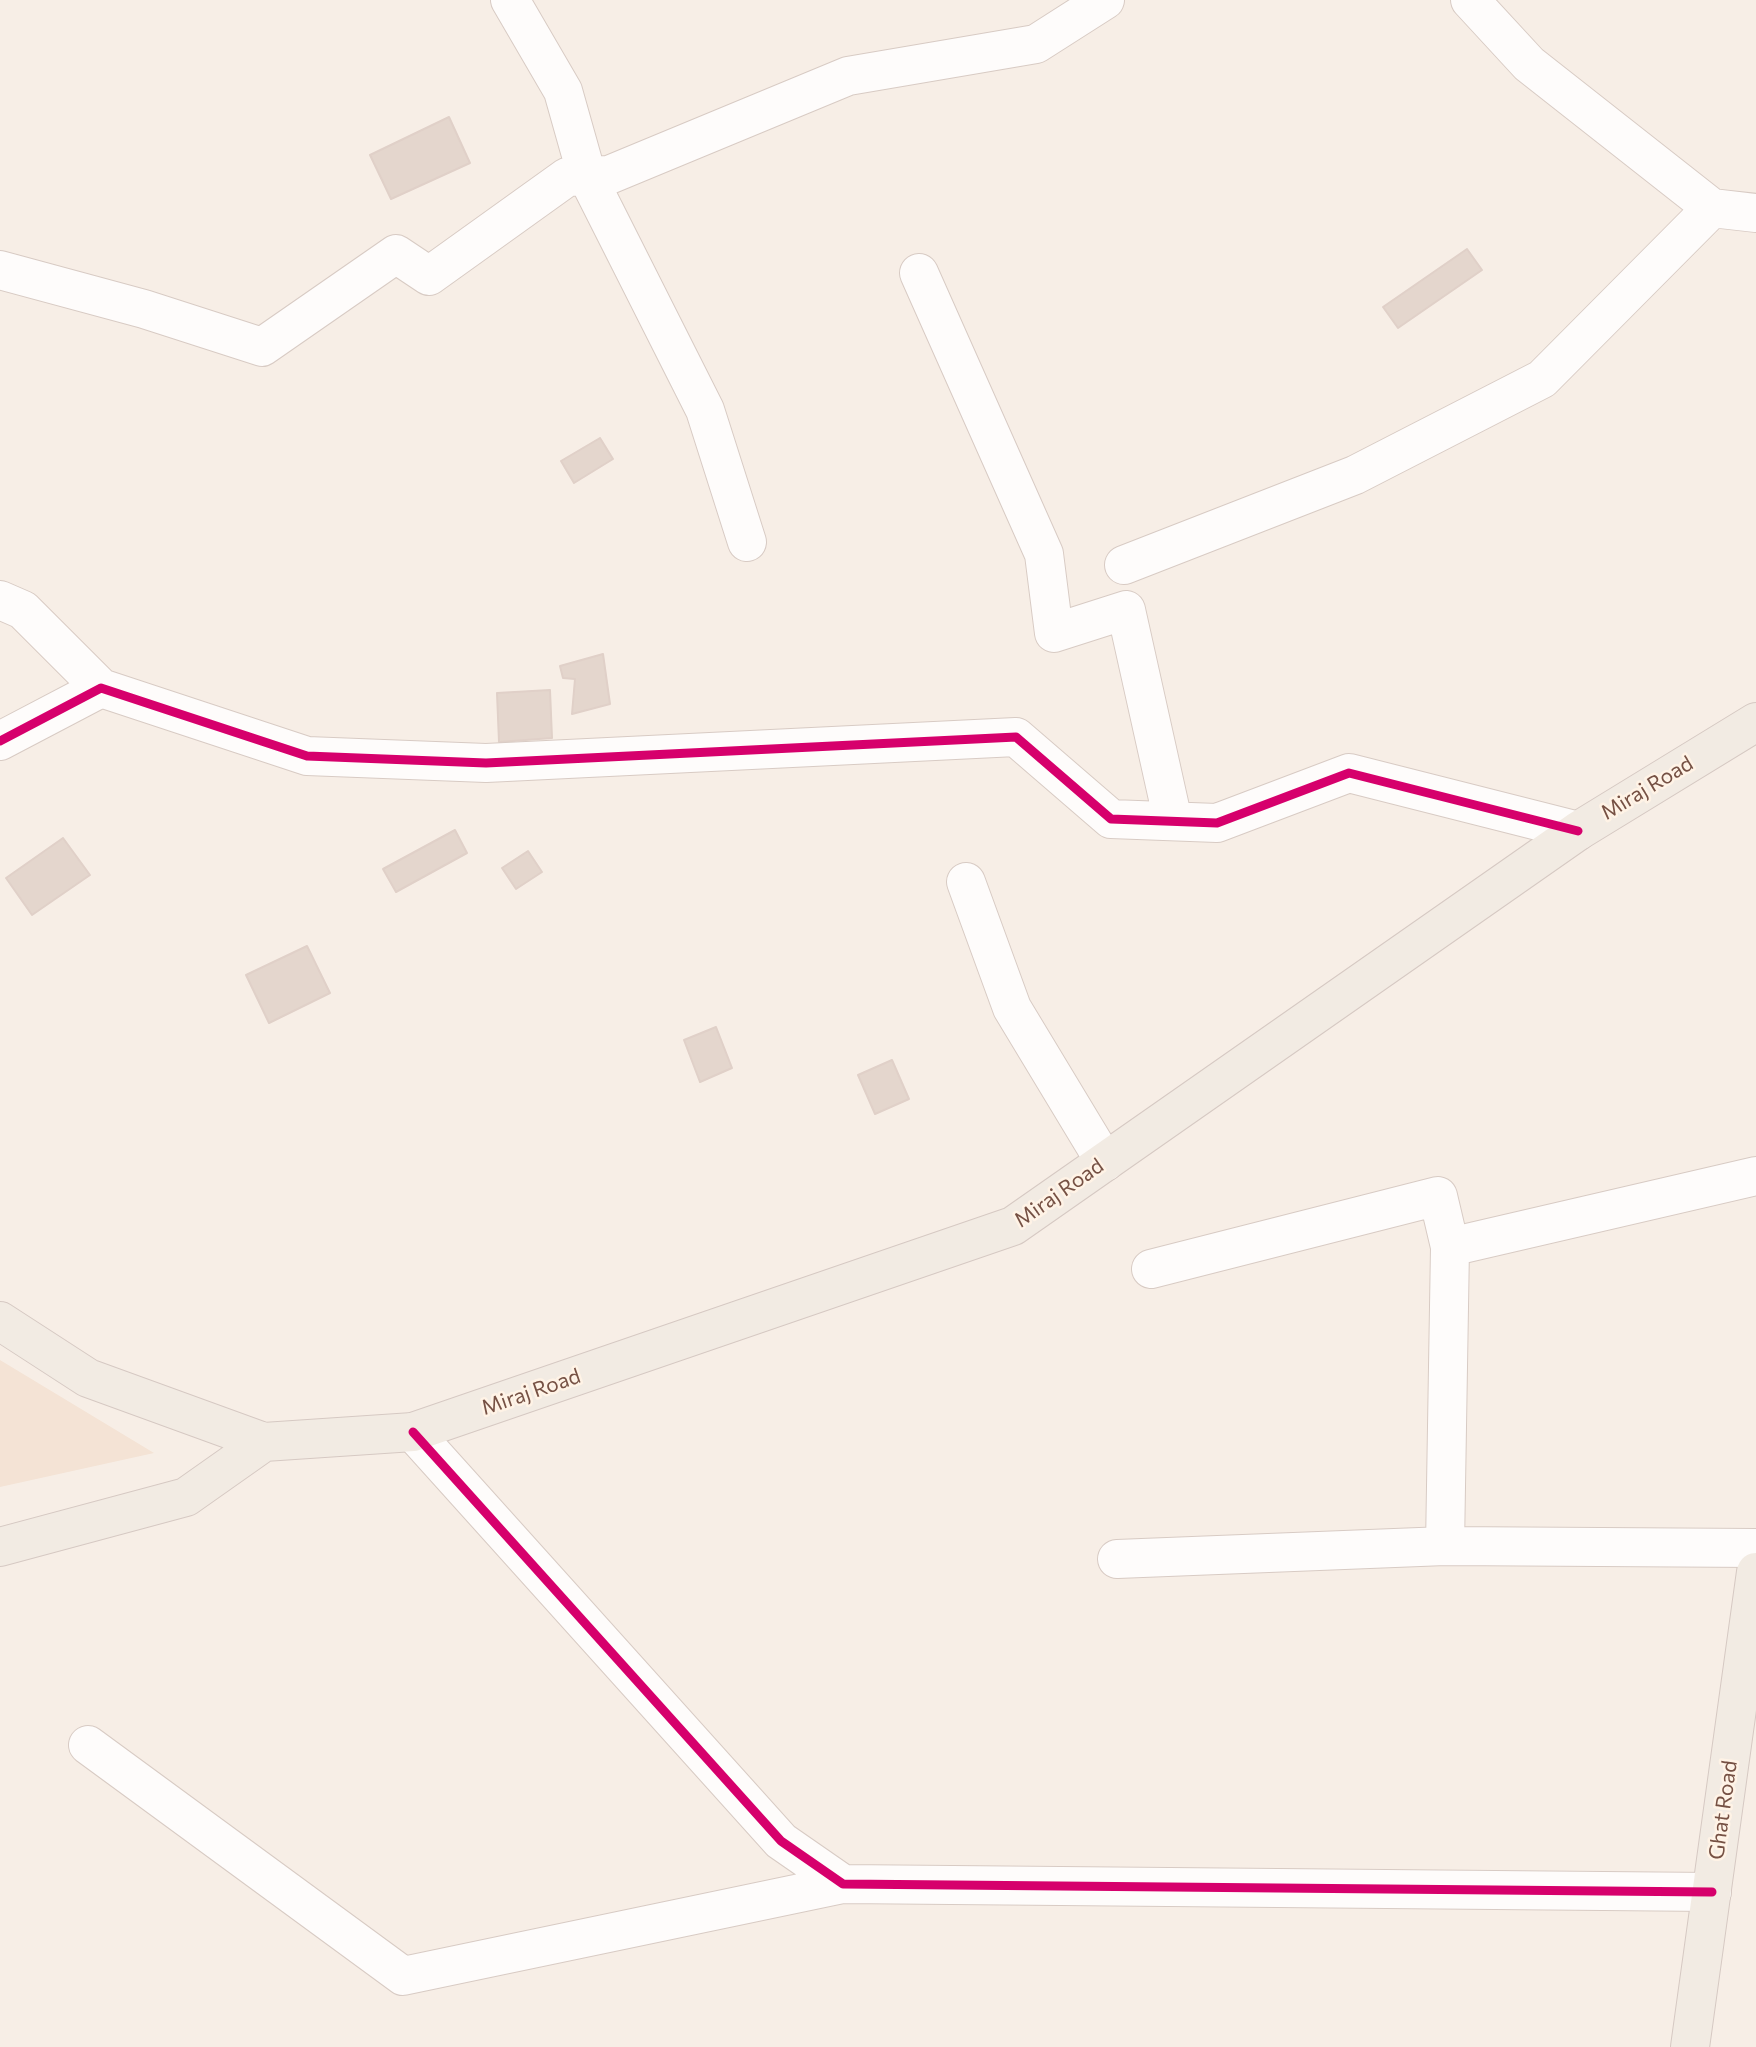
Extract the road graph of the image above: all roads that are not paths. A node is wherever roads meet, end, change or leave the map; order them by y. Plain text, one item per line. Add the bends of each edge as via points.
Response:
1 (510, 0) edge
2 (1105, 0) edge
3 (1470, 0) edge
4 (587, 176) junction
5 (1712, 208) junction
6 (1756, 213) edge
7 (0, 270) edge
8 (919, 273) dead end
9 (747, 542) dead end
10 (1124, 565) dead end
11 (0, 600) edge
12 (101, 688) junction
13 (1756, 722) edge
14 (0, 741) edge
15 (1173, 821) junction
16 (1578, 831) junction
17 (966, 882) dead end
18 (1105, 1162) junction
19 (1756, 1176) edge
20 (1450, 1247) junction
21 (1151, 1269) dead end
22 (0, 1321) edge
23 (413, 1432) junction
24 (264, 1442) junction
25 (1444, 1546) junction
26 (0, 1547) edge
27 (1756, 1548) edge
28 (1118, 1559) dead end
29 (1756, 1572) edge
30 (88, 1745) dead end
31 (842, 1884) junction
32 (1712, 1892) junction
33 (1690, 2047) edge

1 - 4 street via 563,91
2 - 4 street via 1036,44 848,76 609,175
3 - 5 street via 1529,64
4 - 7 street via 567,177 429,276 396,254 261,347
4 - 9 street via 705,410
5 - 6 street
5 - 10 street via 1542,379 1355,475
8 - 15 street via 1044,554 1054,633 1126,610
11 - 12 street via 23,610
12 - 14 street
12 - 15 street via 307,755 486,763 1016,737 1111,820
13 - 16 main road, Miraj Road
15 - 16 street via 1217,823 1349,773
16 - 18 main road, Miraj Road
17 - 18 street via 1012,1008
18 - 23 main road, Miraj Road via 1013,1226
19 - 20 street
20 - 21 street via 1438,1196
20 - 25 street
22 - 24 main road via 88,1378
23 - 24 main road, Miraj Road
23 - 31 street via 781,1841
24 - 26 main road via 186,1497
25 - 27 street
25 - 28 street
29 - 32 main road, Ghat Road
30 - 31 street via 403,1976
31 - 32 street
32 - 33 main road, Ghat Road

